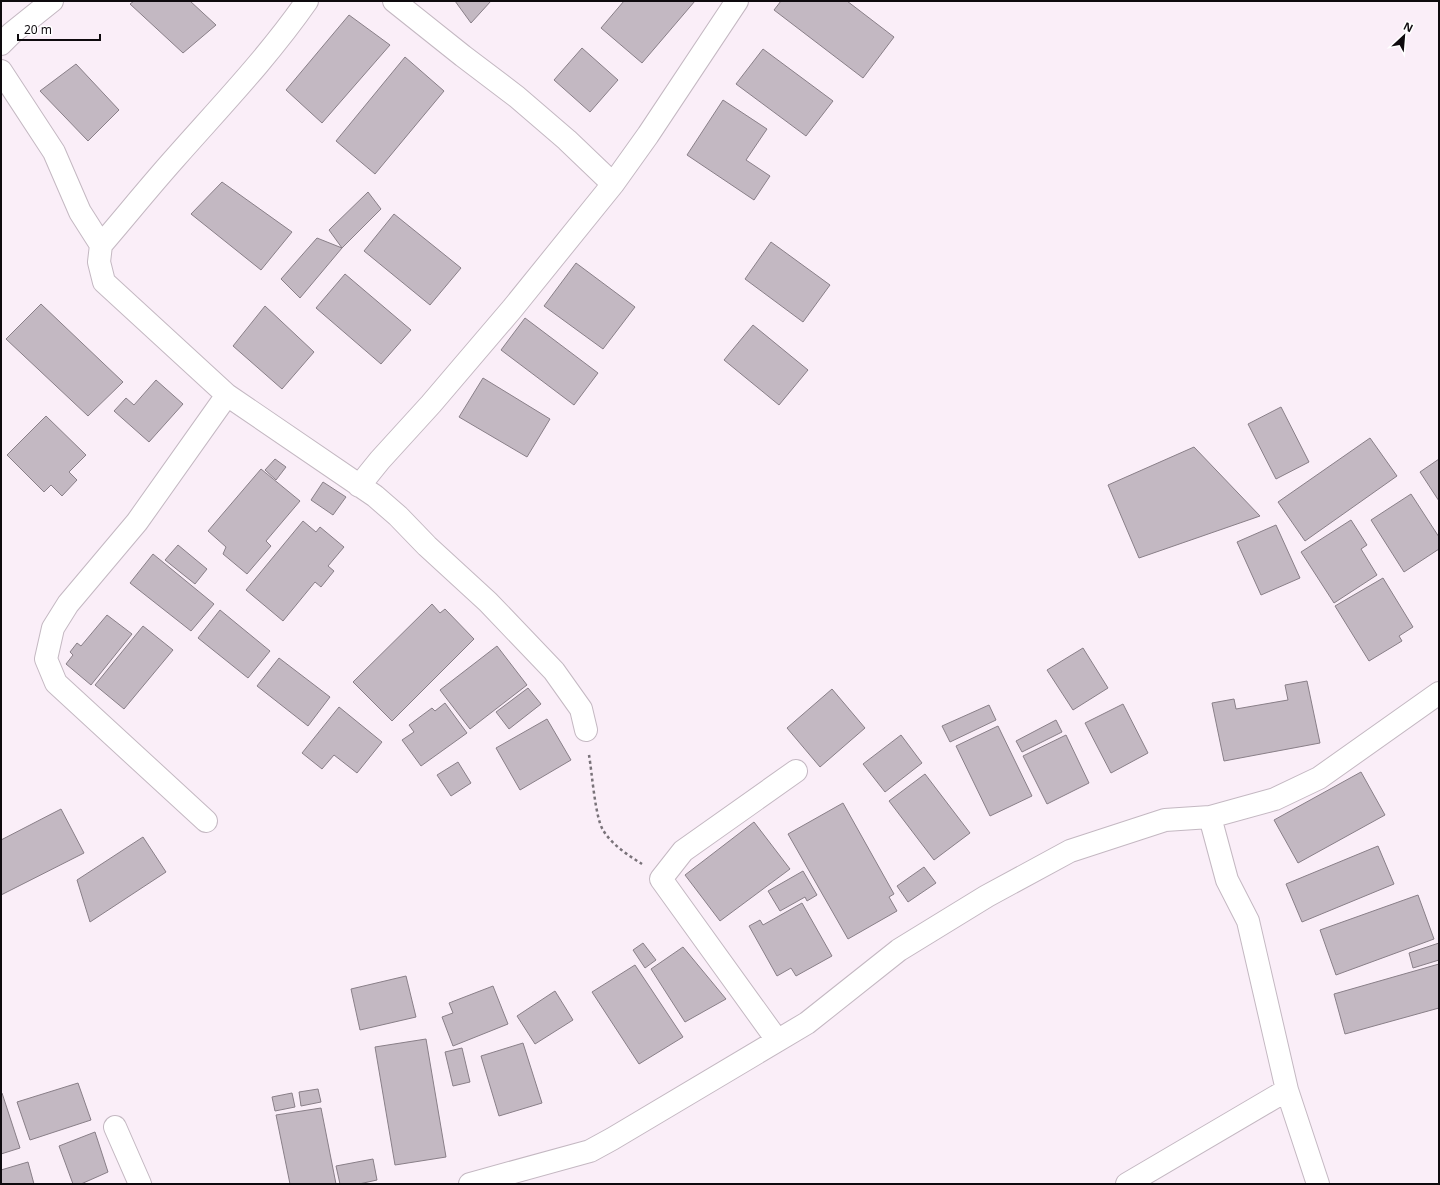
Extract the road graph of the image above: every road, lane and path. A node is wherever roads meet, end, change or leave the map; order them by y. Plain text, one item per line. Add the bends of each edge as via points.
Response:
1 (52, 1) edge
2 (307, 1) edge
3 (394, 1) edge
4 (737, 1) edge
5 (1, 44) edge
6 (1, 71) edge
7 (613, 184) junction
8 (101, 245) junction
9 (227, 395) junction
10 (359, 486) junction
11 (1439, 693) edge
12 (586, 730) joint
13 (796, 771) dead end
14 (1210, 817) junction
15 (206, 821) dead end
16 (661, 879) junction
17 (777, 1040) junction
18 (1287, 1090) junction
19 (115, 1127) dead end
20 (475, 1183) edge
21 (140, 1184) edge
22 (1127, 1184) edge
23 (1318, 1184) edge

1 - 5 street
2 - 8 street via 243,82
3 - 7 street via 517,97
4 - 7 street
6 - 8 street via 54,152 80,212
7 - 10 street via 507,315
8 - 9 street via 99,262 104,282
9 - 10 street
9 - 15 street via 137,522 68,604 53,628 46,659 56,682
10 - 12 street via 398,516 488,602 554,671 581,709
11 - 14 street via 1319,778 1275,799
12 - 16 path via 598,817 603,830 623,850 650,868
13 - 16 street via 683,851
14 - 17 street via 1165,820 1070,851 987,896 899,950 807,1023
14 - 18 street via 1227,880 1248,921
16 - 17 street
17 - 20 street via 590,1151
18 - 22 street
18 - 23 street
19 - 21 street

